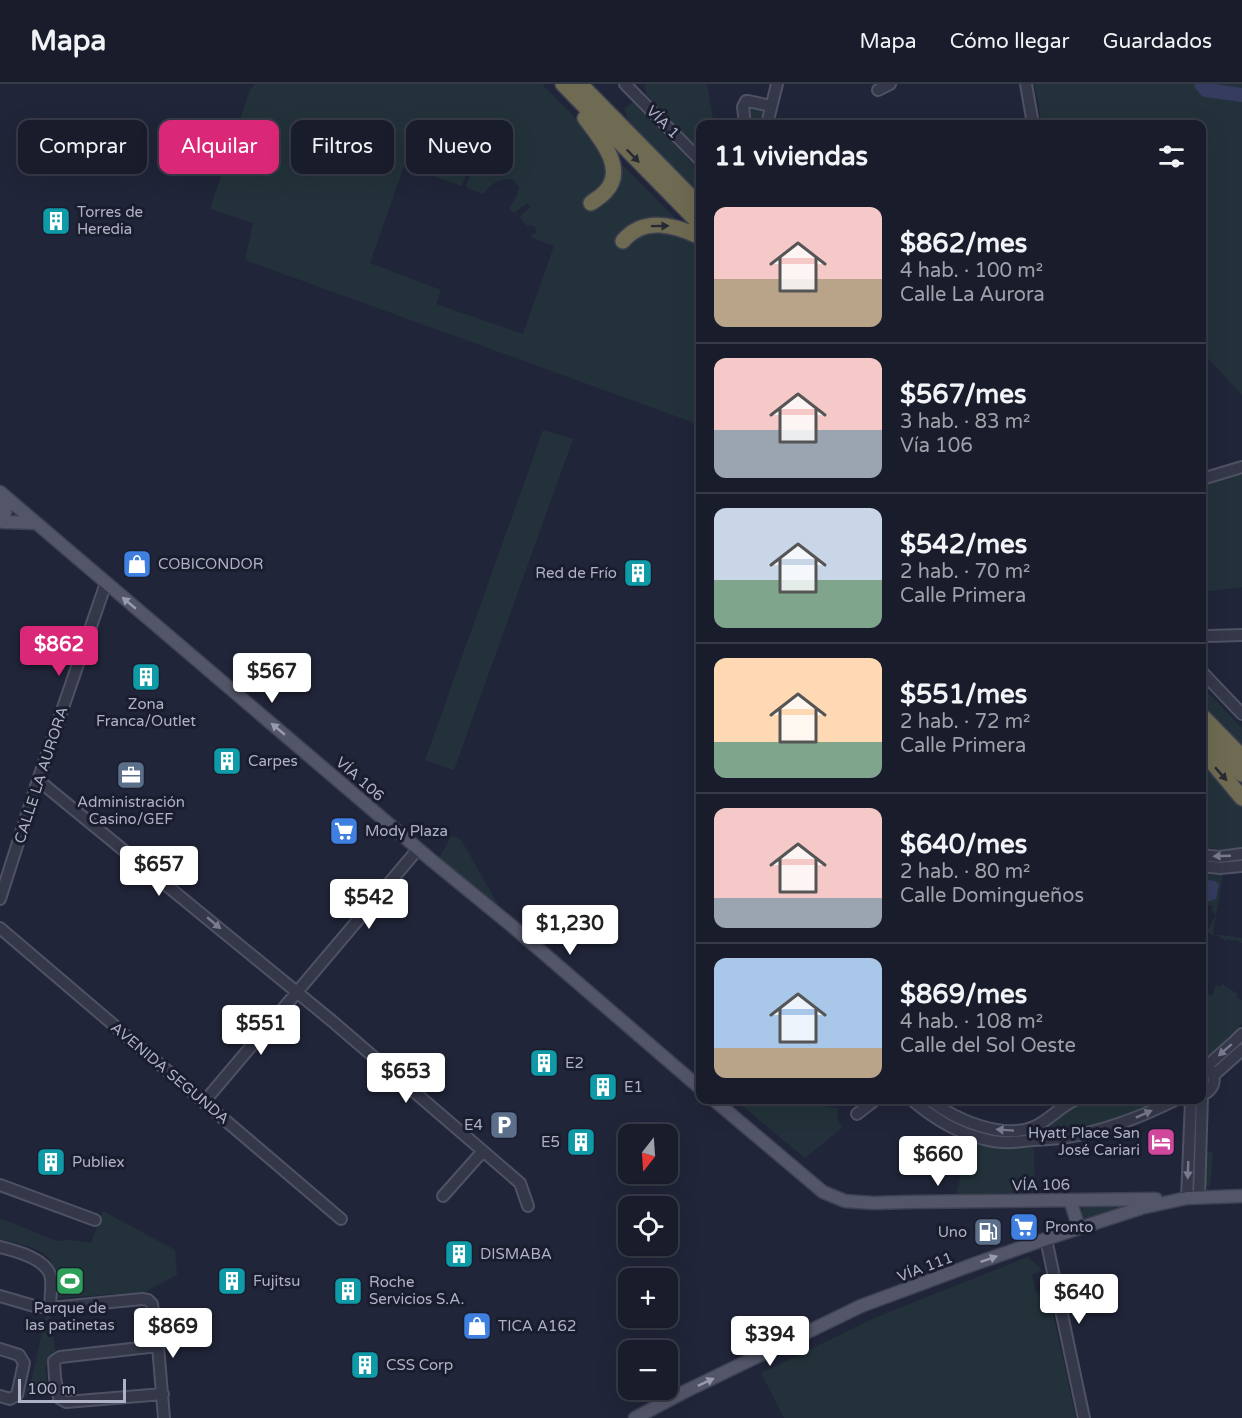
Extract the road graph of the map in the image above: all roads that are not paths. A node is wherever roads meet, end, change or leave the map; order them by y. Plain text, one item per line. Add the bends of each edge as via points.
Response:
1 (556, 84) edge
2 (563, 84) edge
3 (580, 84) edge
4 (625, 84) edge
5 (777, 84) edge
6 (890, 84) edge
7 (1026, 84) edge
8 (636, 90) edge
9 (878, 90) dead end
10 (771, 106) junction
11 (745, 120) edge
12 (768, 120) edge
13 (1032, 120) edge
14 (696, 156) edge
15 (696, 202) edge
16 (591, 203) dead end
17 (696, 220) edge
18 (696, 235) edge
19 (623, 241) dead end
20 (1242, 467) edge
21 (1206, 478) edge
22 (2, 494) edge
23 (36, 523) junction
24 (106, 583) junction
25 (1242, 635) edge
26 (1209, 636) dead end
27 (1206, 676) edge
28 (1242, 714) edge
29 (1206, 720) edge
30 (1206, 736) edge
31 (1206, 755) edge
32 (1242, 757) edge
33 (1242, 774) edge
34 (38, 780) junction
35 (1242, 798) edge
36 (418, 849) junction
37 (1242, 854) edge
38 (1206, 855) edge
39 (1206, 866) edge
40 (1242, 866) edge
41 (0, 899) edge
42 (0, 928) edge
43 (297, 992) junction
44 (1242, 1034) edge
45 (1242, 1050) edge
46 (1208, 1068) edge
47 (696, 1085) edge
48 (1206, 1092) edge
49 (204, 1102) junction
50 (719, 1104) edge
51 (870, 1104) edge
52 (917, 1104) edge
53 (936, 1104) edge
54 (1067, 1104) edge
55 (1167, 1104) edge
56 (1191, 1104) edge
57 (1201, 1104) edge
58 (856, 1114) dead end
59 (1030, 1129) junction
60 (1033, 1140) junction
61 (483, 1151) junction
62 (0, 1185) edge
63 (444, 1196) dead end
64 (1242, 1196) edge
65 (1193, 1198) junction
66 (1070, 1200) junction
67 (528, 1206) dead end
68 (341, 1219) dead end
69 (95, 1220) dead end
70 (1079, 1228) junction
71 (1046, 1239) junction
72 (0, 1246) edge
73 (0, 1296) edge
74 (50, 1308) junction
75 (158, 1346) junction
76 (0, 1349) edge
77 (163, 1394) junction
78 (0, 1396) edge
79 (164, 1418) edge
80 (635, 1418) edge
81 (1084, 1418) edge

1 - 16 highway via 569,96 612,159 610,186
2 -> 17 highway
3 - 15 highway
4 - 8 street, VÍA 1
5 - 10 street
6 - 9 street
7 - 13 street
8 - 14 street, VÍA 1
10 - 11 street via 746,101
10 - 12 street
19 -> 18 highway via 637,230 658,225 674,226
20 - 21 street
22 - 23 main road, VÍA 106
22 - 23 main road via 6,508 3,522
23 - 24 main road, VÍA 106
24 - 34 street, CALLE LA AURORA
36 -> 24 main road, VÍA 106
25 - 26 street
27 - 28 street
29 - 32 highway
30 - 33 highway
31 -> 35 highway
34 - 41 street, CALLE LA AURORA
34 -> 43 street
36 - 43 street
36 - 47 main road, VÍA 106
37 -> 38 street
39 - 40 street
42 - 49 street, AVENIDA SEGUNDA
43 - 49 street
43 - 61 street
44 -> 46 street
45 - 46 street
46 - 48 street via 1213,1086
49 - 68 street, AVENIDA SEGUNDA
50 - 66 main road, VÍA 106 via 823,1192 845,1201
51 - 58 street
52 - 60 street via 944,1123 974,1136 1007,1143
59 -> 53 street via 1005,1131 985,1127
54 - 59 street
60 -> 55 street via 1068,1137 1122,1123
56 -> 65 street
57 - 65 street
59 - 60 street
61 - 63 street
61 - 67 street via 520,1183
62 - 69 street
64 - 65 main road, VÍA 111
65 - 66 main road, VÍA 106
65 - 70 main road, VÍA 111 via 1141,1208
66 - 70 main road
70 - 71 main road, VÍA 111
80 -> 71 main road, VÍA 111 via 861,1306
71 - 81 street
72 - 74 street via 24,1254 48,1270
73 - 74 street
74 - 75 street via 148,1300 152,1304
75 - 77 street
75 - 77 street via 60,1357 54,1362 55,1378 59,1398 66,1402
76 - 78 street via 20,1355 24,1363 17,1395 10,1399
77 - 79 street

